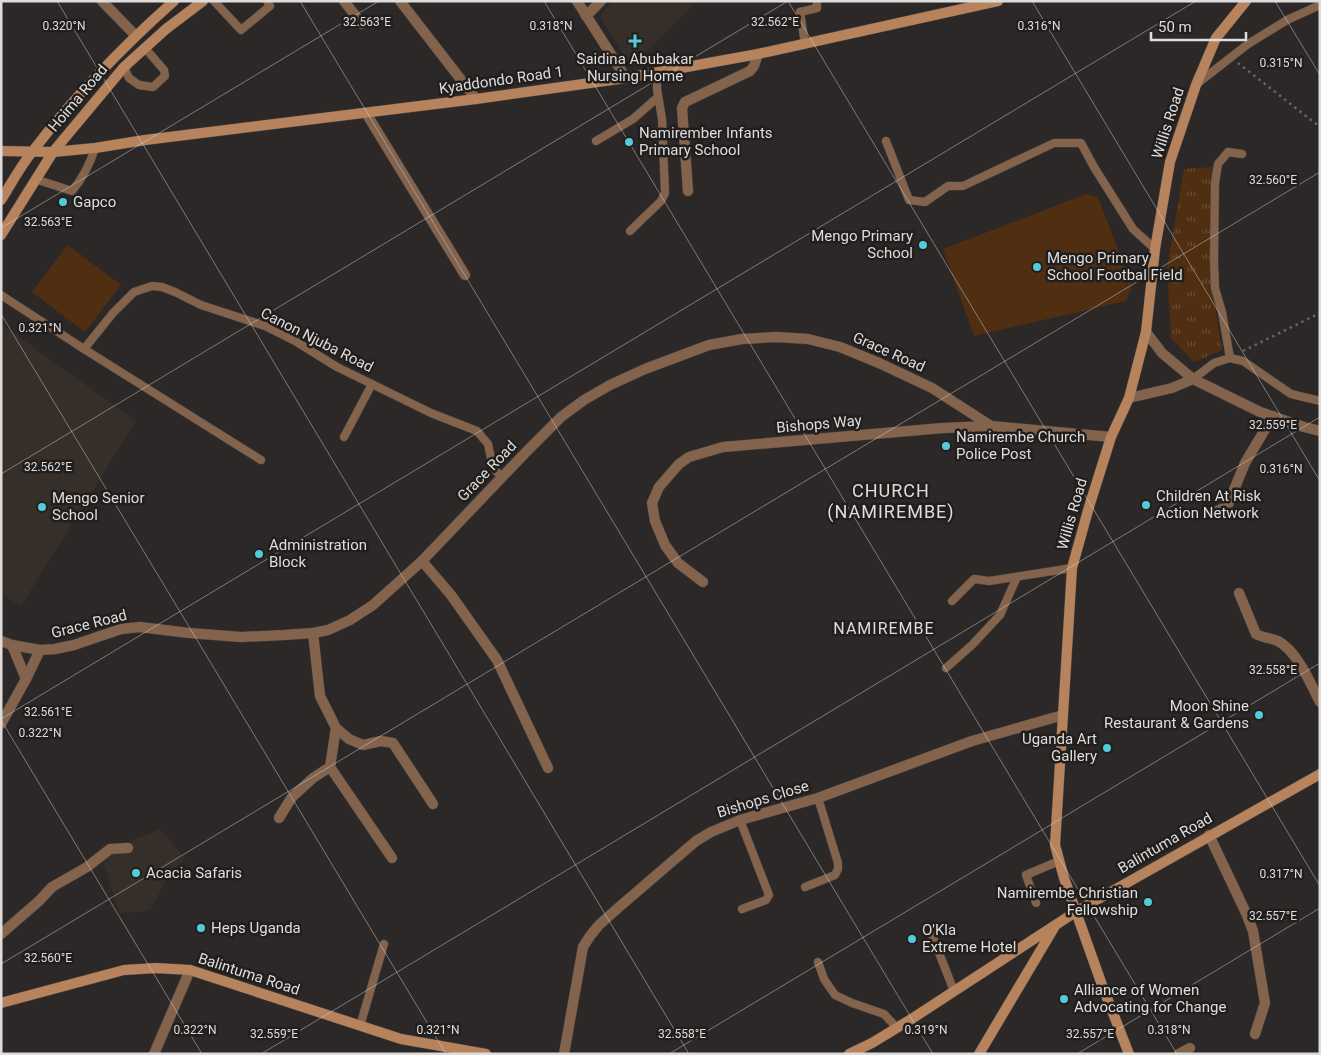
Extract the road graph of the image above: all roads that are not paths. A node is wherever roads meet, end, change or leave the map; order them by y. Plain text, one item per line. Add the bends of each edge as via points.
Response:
1 (102, 1) edge
2 (174, 1) edge
3 (203, 1) edge
4 (214, 1) edge
5 (267, 1) edge
6 (344, 1) edge
7 (400, 1) edge
8 (577, 1) edge
9 (601, 1) edge
10 (817, 1) edge
11 (998, 1) edge
12 (1246, 1) edge
13 (1320, 5) edge
14 (586, 16) junction
15 (362, 24) dead end
16 (135, 35) junction
17 (805, 44) junction
18 (145, 48) junction
19 (758, 54) junction
20 (124, 67) junction
21 (657, 72) junction
22 (626, 78) junction
23 (1196, 85) junction
24 (658, 97) junction
25 (476, 99) junction
26 (366, 113) junction
27 (596, 141) dead end
28 (886, 141) dead end
29 (95, 148) junction
30 (1, 151) edge
31 (31, 152) junction
32 (53, 152) junction
33 (1242, 154) dead end
34 (35, 179) junction
35 (688, 191) dead end
36 (1, 200) edge
37 (630, 231) dead end
38 (1, 235) edge
39 (1155, 249) junction
40 (465, 275) dead end
41 (1, 295) edge
42 (1146, 332) junction
43 (84, 349) junction
44 (1230, 358) junction
45 (1193, 379) junction
46 (372, 384) junction
47 (1129, 398) junction
48 (1320, 401) edge
49 (1273, 416) junction
50 (991, 426) junction
51 (1320, 431) edge
52 (344, 436) dead end
53 (1111, 437) junction
54 (260, 460) dead end
55 (502, 477) junction
56 (1217, 511) dead end
57 (422, 560) junction
58 (1072, 568) junction
59 (1017, 577) junction
60 (703, 582) dead end
61 (1239, 593) dead end
62 (952, 602) dead end
63 (313, 633) junction
64 (1, 641) edge
65 (12, 645) junction
66 (40, 650) junction
67 (946, 668) dead end
68 (26, 679) junction
69 (1320, 702) edge
70 (1063, 715) junction
71 (1, 724) edge
72 (336, 728) junction
73 (330, 767) junction
74 (548, 768) dead end
75 (1320, 774) edge
76 (818, 798) junction
77 (433, 804) dead end
78 (279, 818) dead end
79 (740, 820) junction
80 (1209, 835) junction
81 (128, 848) dead end
82 (392, 858) dead end
83 (1059, 861) junction
84 (805, 887) dead end
85 (1036, 903) dead end
86 (742, 909) dead end
87 (1076, 911) junction
88 (1057, 923) junction
89 (1, 934) edge
90 (932, 935) dead end
91 (384, 944) dead end
92 (818, 962) dead end
93 (190, 970) junction
94 (954, 991) junction
95 (1, 1003) edge
96 (360, 1026) junction
97 (897, 1028) junction
98 (1255, 1034) dead end
99 (1190, 1048) dead end
100 (154, 1054) edge
101 (486, 1054) edge
102 (564, 1054) edge
103 (849, 1054) edge
104 (979, 1054) edge
105 (1129, 1054) edge
106 (1179, 1054) edge

1 - 16 street
2 - 16 street, Hoima Road
3 - 18 street, Hoima Road
4 - 5 lane via 241,30 270,6
6 - 15 street
7 - 25 street
8 - 14 street
9 - 14 street
10 - 17 lane via 817,8 800,12
11 - 17 street, Kyaddondo Road 1
12 - 23 street, Willis Road via 1216,38
13 - 23 lane via 1287,20 1248,44
14 - 22 street
16 - 31 street, Hoima Road via 80,93
17 - 19 street, Kyaddondo Road 1
18 - 20 street, Hoima Road
18 - 20 lane via 164,70 159,82 153,86 139,86 129,78
19 - 21 street, Kyaddondo Road 1
19 - 35 street via 750,71 685,102 682,108
20 - 32 street, Hoima Road
21 - 22 street, Kyaddondo Road 1
21 - 24 lane
22 - 25 street, Kyaddondo Road 1
23 - 39 street, Willis Road via 1170,162
24 - 27 lane via 633,119
24 - 37 lane via 665,193
25 - 26 street, Kyaddondo Road 1
26 - 29 street, Kyaddondo Road 1
26 - 40 street
28 - 39 lane via 908,200 925,202 948,186 962,186 1054,143 1081,143 1133,229
29 - 32 street, Kyaddondo Road 1
29 - 34 lane via 81,181 72,191
30 - 31 street, Kyaddondo Road 1
31 - 32 street, Kyaddondo Road 1
31 - 36 street, Hoima Road
32 - 34 street, Hoima Road
33 - 44 lane via 1228,152 1218,164 1215,183 1215,288
34 - 38 street, Hoima Road
39 - 42 street, Willis Road
41 - 43 lane
42 - 45 street via 1162,353
42 - 47 street, Willis Road
43 - 46 lane, Canon Njuba Road via 134,292 152,286 162,287 201,305 264,326
43 - 54 lane
44 - 45 lane via 1214,363
44 - 48 lane via 1243,362 1291,394
45 - 47 street via 1172,388
45 - 49 street
46 - 52 lane
46 - 55 lane, Canon Njuba Road via 477,431 488,444 492,463
47 - 53 street, Willis Road
49 - 51 street
49 - 56 street via 1245,463 1227,507
50 - 53 street, Bishops Way
50 - 55 street, Grace Road via 932,388 840,347 808,339 742,340 709,345 610,385 561,417
50 - 60 street, Bishops Way via 724,447 689,457 659,487 652,503 665,545 678,563
53 - 58 street, Willis Road
55 - 57 street, Grace Road
57 - 63 street, Grace Road via 373,605 350,620
57 - 74 street via 497,660
58 - 59 lane
58 - 70 street, Willis Road
59 - 62 lane via 989,581 974,579
59 - 67 lane via 1000,615
61 - 69 street via 1256,634 1287,647
63 - 66 street, Grace Road via 241,637 140,627
63 - 72 street via 320,696
64 - 65 street, Grace Road
65 - 66 street, Grace Road
65 - 68 street
66 - 68 street
68 - 71 street
70 - 76 street, Bishops Close via 972,741
70 - 83 street, Willis Road via 1056,827
72 - 73 street
72 - 77 street via 349,739 364,745 393,742
73 - 78 street via 292,797
73 - 82 street
75 - 80 street, Balintuma Road
76 - 79 street, Bishops Close
76 - 84 lane via 838,869 836,875
79 - 86 lane via 768,895 766,900
79 - 102 street, Bishops Close via 696,841 590,936 583,947
80 - 87 street, Balintuma Road
80 - 98 street via 1253,931 1264,1003
81 - 89 street via 110,849 52,888
83 - 85 lane via 1026,875
83 - 87 street, Willis Road
87 - 88 street, Balintuma Road
87 - 105 street, Willis Road
88 - 94 street, Balintuma Road
88 - 104 street
90 - 94 lane
91 - 96 lane
92 - 97 lane via 824,980 835,995 884,1014
93 - 95 street, Balintuma Road via 124,970
93 - 96 street, Balintuma Road
93 - 100 street
94 - 97 street, Balintuma Road
96 - 101 street, Balintuma Road via 401,1040
97 - 103 street, Balintuma Road
99 - 106 street

